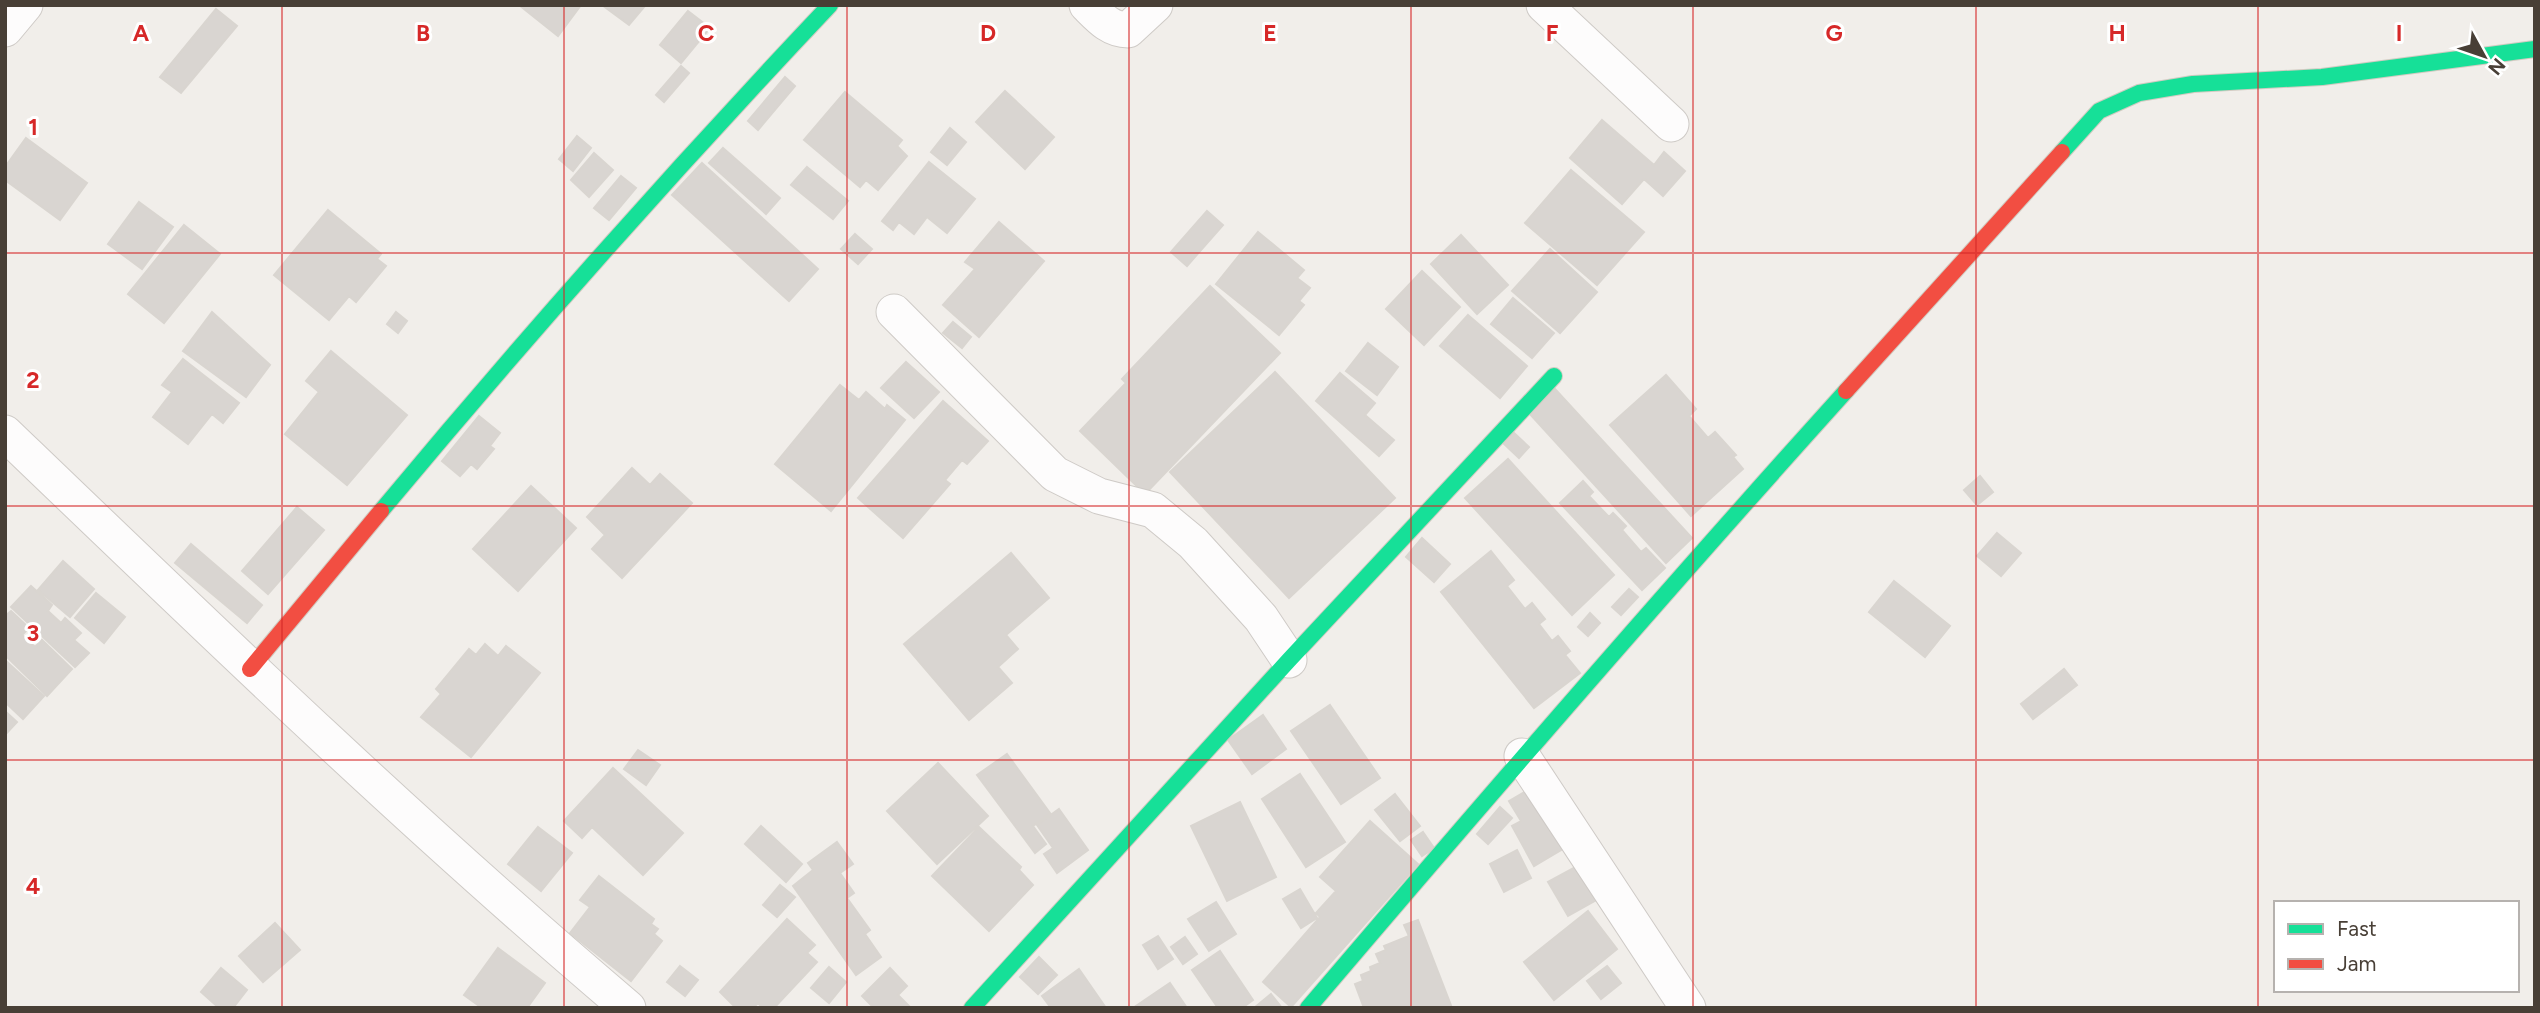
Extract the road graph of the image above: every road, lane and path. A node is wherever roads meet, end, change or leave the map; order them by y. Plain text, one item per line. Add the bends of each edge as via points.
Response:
1 (25, 5) edge
2 (830, 5) edge
3 (1087, 5) edge
4 (1155, 5) edge
5 (1544, 5) edge
6 (5, 29) edge
7 (2535, 49) edge
8 (1671, 124) dead end
9 (894, 312) dead end
10 (1554, 376) dead end
11 (5, 433) edge
12 (1289, 660) junction
13 (250, 669) junction
14 (1522, 756) junction
15 (628, 1008) edge
16 (972, 1008) edge
17 (1308, 1008) edge
18 (1688, 1008) edge

1 - 6 street
2 - 13 street via 467,407
3 - 4 street via 1119,30 1128,30
5 - 8 street
7 - 14 street via 2322,77 2193,84 2139,93 2099,111
9 - 12 street via 1055,474 1099,496 1153,510 1193,543 1261,618
10 - 12 street
11 - 13 street
12 - 16 street
13 - 15 street via 519,915
14 - 17 street
14 - 18 street

